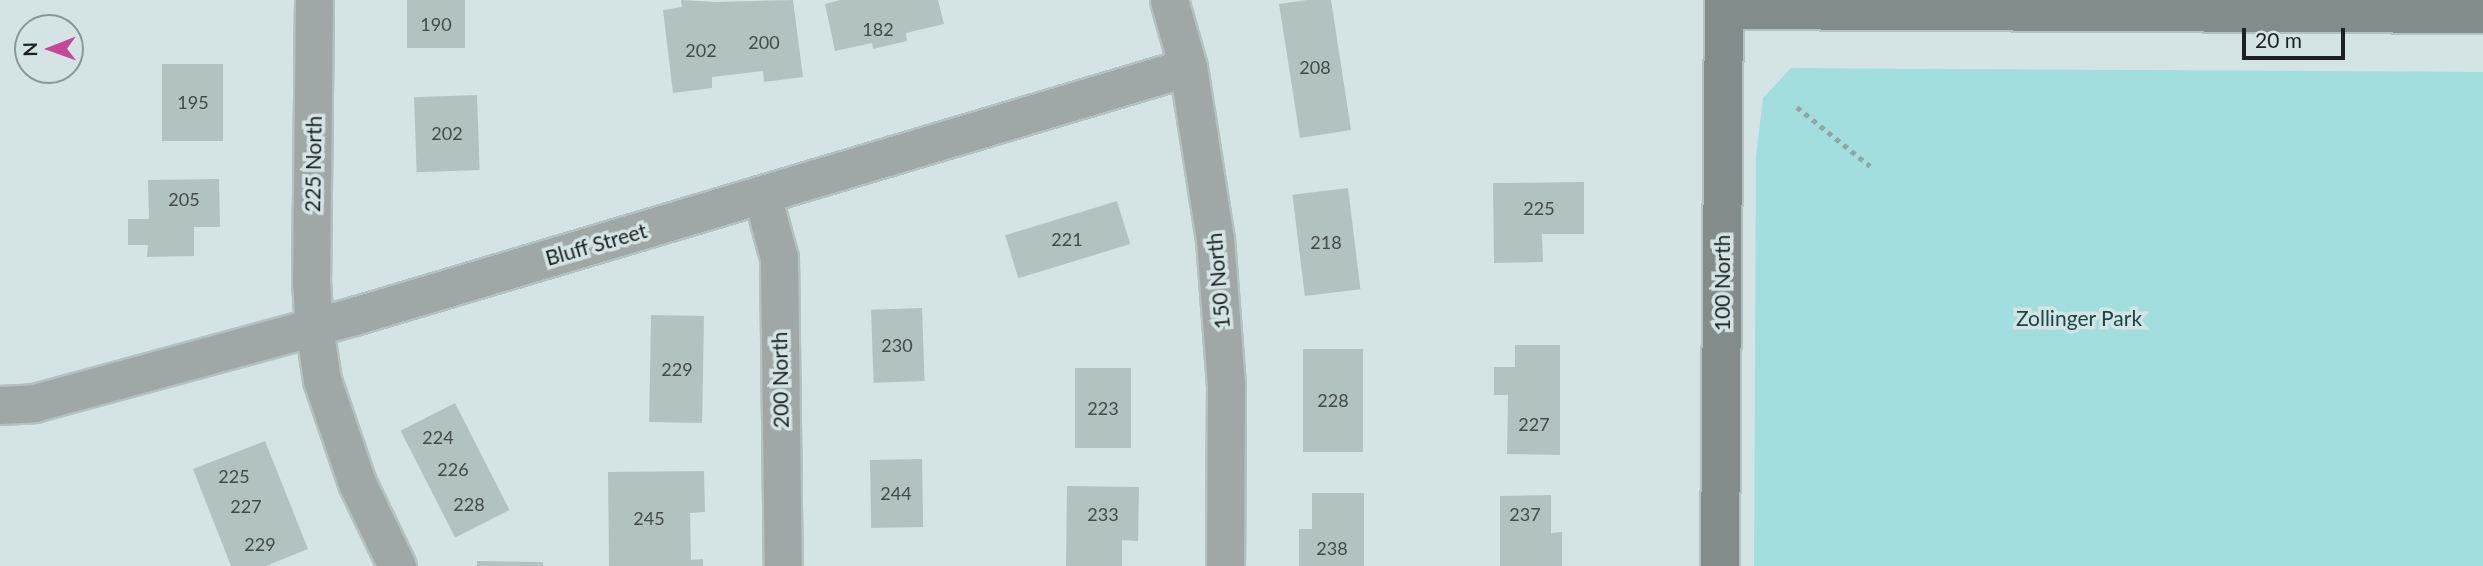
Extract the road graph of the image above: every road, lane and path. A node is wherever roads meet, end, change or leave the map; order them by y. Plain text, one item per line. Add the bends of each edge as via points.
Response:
1 (314, 0) edge
2 (1169, 0) edge
3 (1724, 5) edge
4 (2483, 14) edge
5 (1188, 67) junction
6 (1797, 107) dead end
7 (1870, 166) dead end
8 (762, 195) junction
9 (314, 327) junction
10 (0, 405) edge
11 (397, 566) edge
12 (783, 566) edge
13 (1225, 566) edge
14 (1720, 566) edge

1 - 9 street, 225 North
2 - 5 street, 150 North
3 - 4 street
3 - 14 street, 100 North
5 - 8 street, Bluff Street
5 - 13 street, 150 North via 1215,239 1225,370
6 - 7 path
8 - 9 street, Bluff Street
8 - 12 street, 200 North via 779,258
9 - 10 street, Bluff Street via 34,403
9 - 11 street, 225 North via 322,380 357,483

